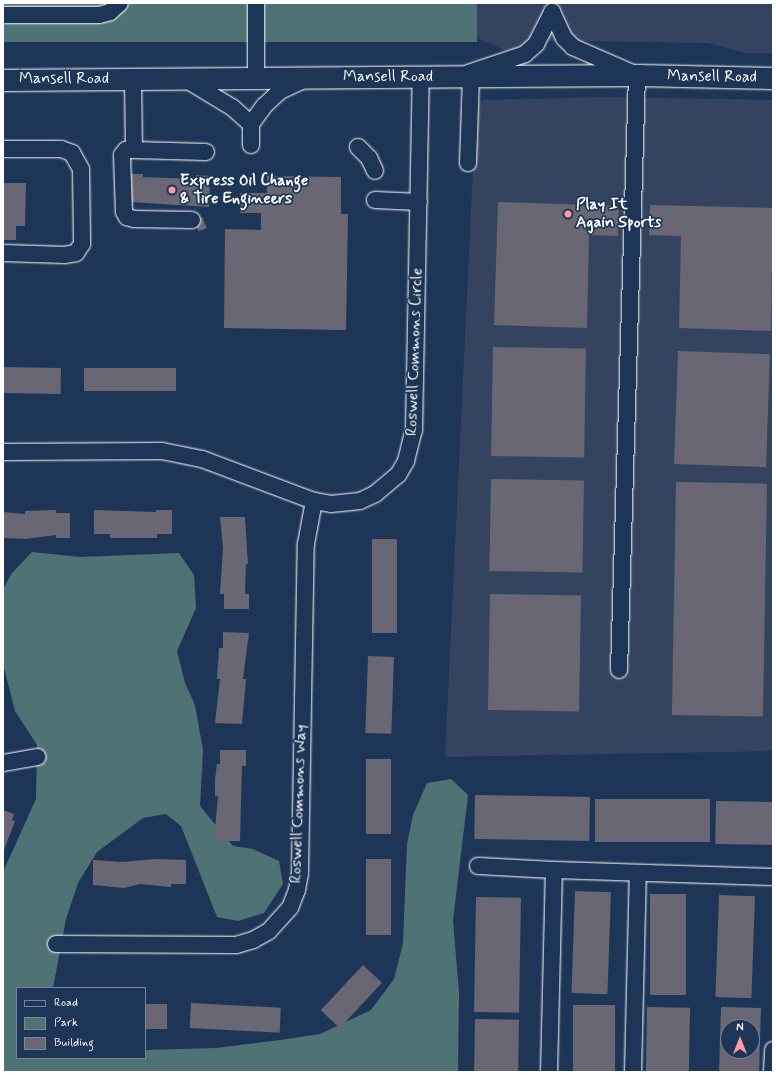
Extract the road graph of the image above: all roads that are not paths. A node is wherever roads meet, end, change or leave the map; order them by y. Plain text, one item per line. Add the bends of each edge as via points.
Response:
1 (120, 3) edge
2 (256, 3) edge
3 (552, 7) edge
4 (3, 15) edge
5 (768, 74) edge
6 (637, 75) junction
7 (421, 77) junction
8 (463, 77) junction
9 (256, 78) junction
10 (308, 78) junction
11 (133, 79) junction
12 (185, 79) junction
13 (3, 80) edge
14 (253, 122) junction
15 (251, 145) dead end
16 (358, 147) dead end
17 (3, 149) edge
18 (134, 150) junction
19 (206, 152) dead end
20 (468, 163) dead end
21 (376, 171) dead end
22 (375, 200) dead end
23 (418, 202) junction
24 (192, 220) dead end
25 (3, 253) edge
26 (3, 452) edge
27 (314, 501) junction
28 (619, 670) dead end
29 (38, 757) dead end
30 (3, 763) edge
31 (478, 866) dead end
32 (554, 870) junction
33 (638, 873) junction
34 (773, 877) edge
35 (56, 944) dead end
36 (773, 1050) edge
37 (549, 1072) edge
38 (632, 1072) edge
39 (772, 1072) edge

1 - 4 street via 110,12 99,15
2 - 9 street
3 - 6 street via 564,38 573,47
3 - 8 street via 536,44 525,54
5 - 6 main road, Mansell Road
6 - 8 main road, Mansell Road
6 - 28 street
7 - 8 main road, Mansell Road
7 - 10 main road, Mansell Road
7 - 23 street, Roswell Commons Circle
8 - 20 street
9 - 10 main road, Mansell Road
9 - 12 main road, Mansell Road
10 - 14 street via 280,91
11 - 12 main road, Mansell Road
11 - 13 main road, Mansell Road
11 - 18 street
12 - 14 street
14 - 15 street
16 - 21 street via 369,158
17 - 25 street via 61,149 72,152 81,169 82,244 76,253 65,255
18 - 19 street
18 - 24 street via 126,150 122,155 124,212 127,217
22 - 23 street
23 - 27 street, Roswell Commons Circle via 412,446 398,475 375,494 346,504
26 - 27 street, Roswell Commons Circle via 162,451 202,459
27 - 35 street, Roswell Commons Way via 306,544 300,873 290,908 269,931 254,940 236,945
29 - 30 street
31 - 32 street
32 - 33 street
32 - 37 street
33 - 34 street
33 - 38 street
36 - 39 street

